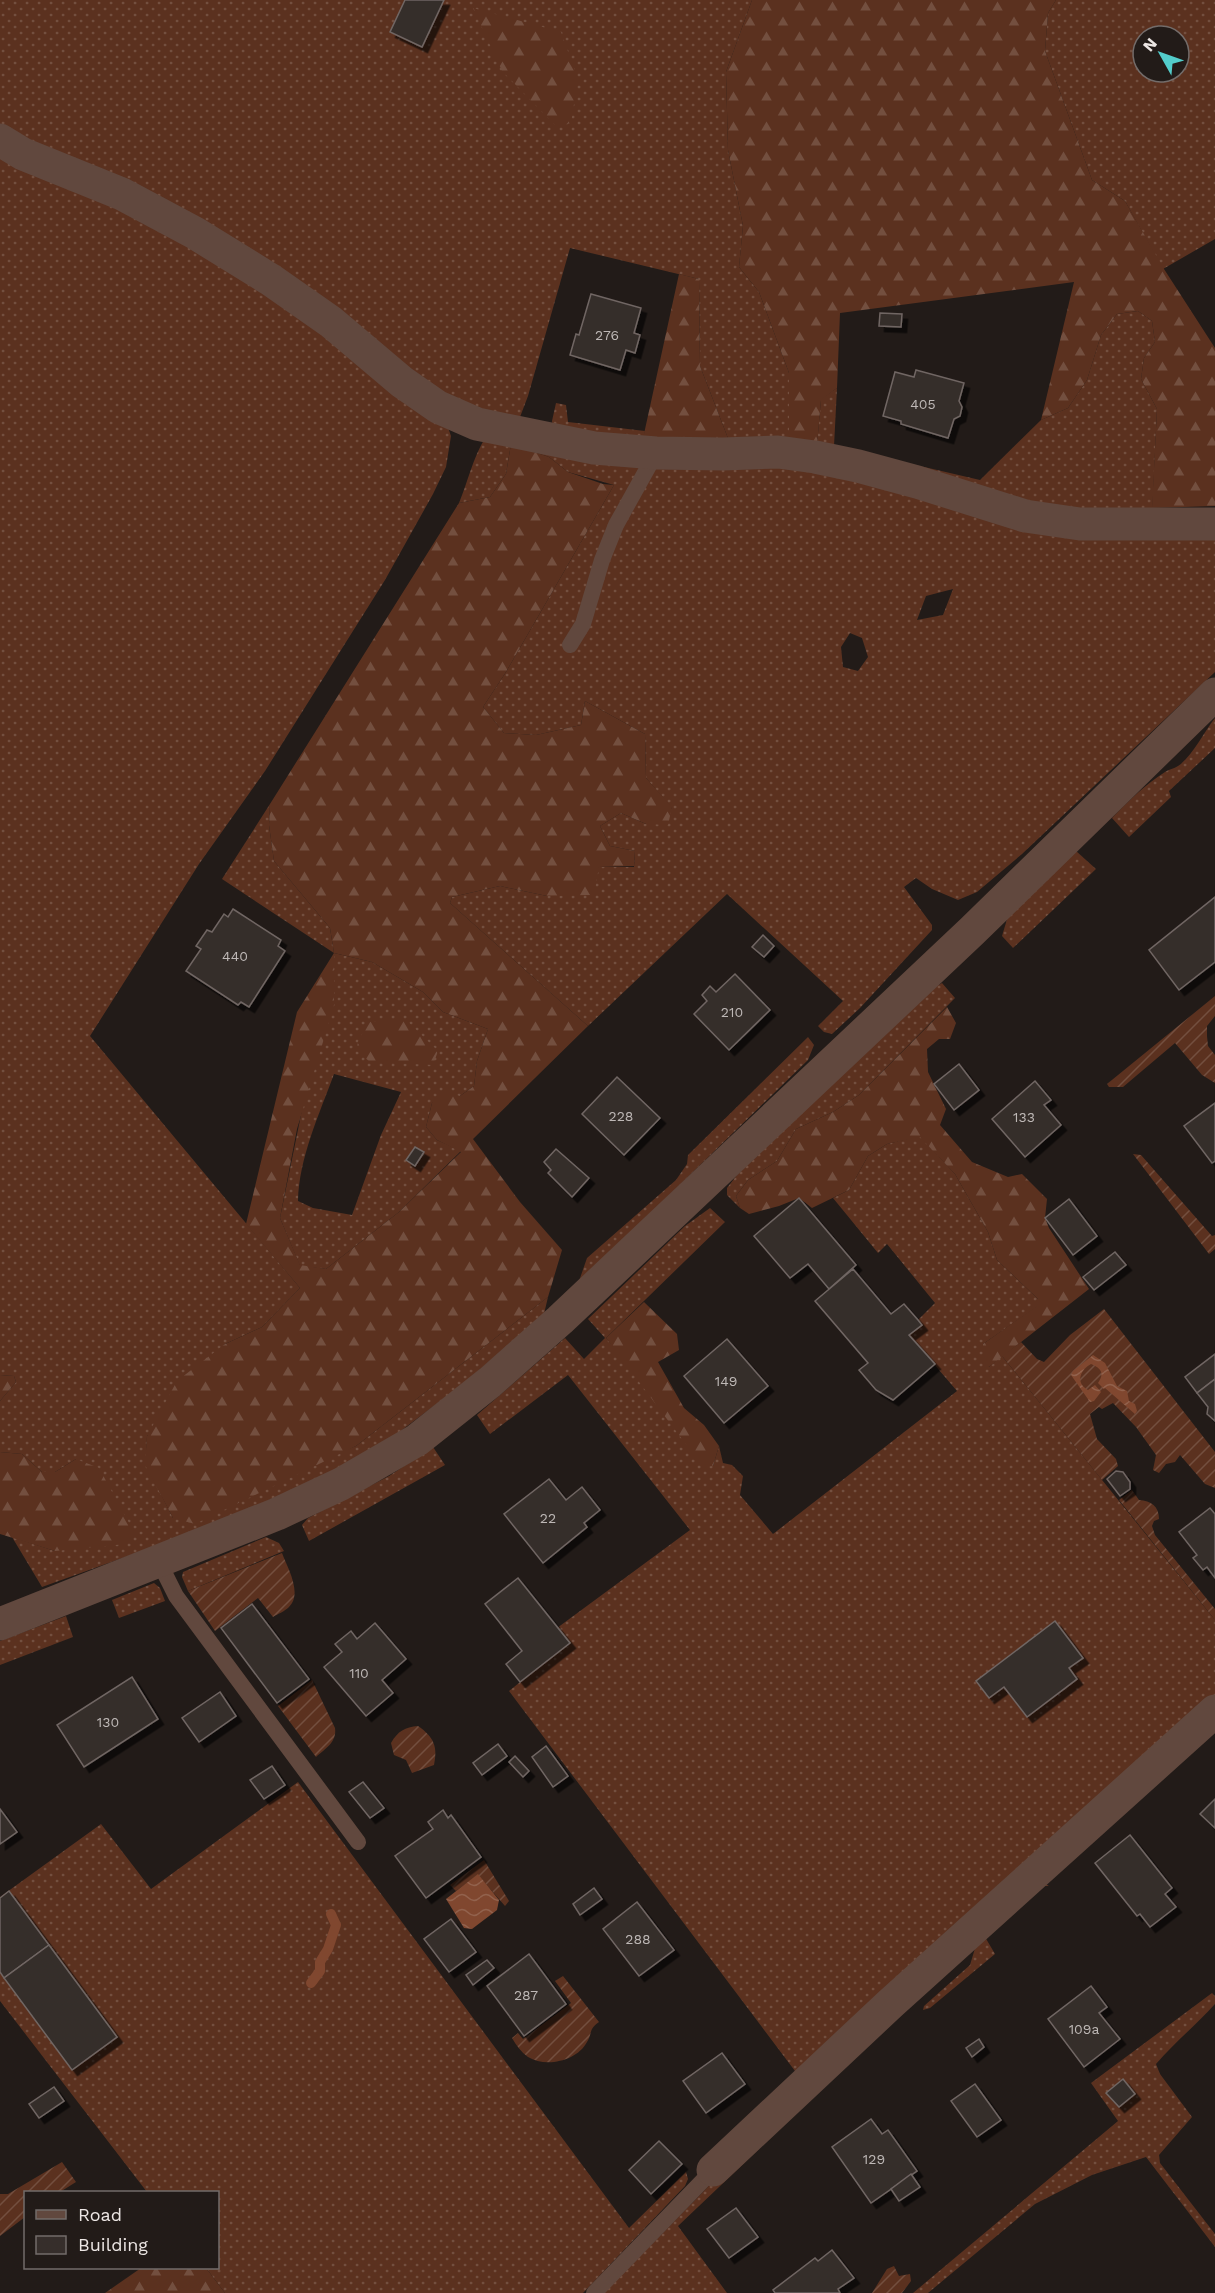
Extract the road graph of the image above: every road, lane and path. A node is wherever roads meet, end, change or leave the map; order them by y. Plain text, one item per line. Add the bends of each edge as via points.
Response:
1 (0, 140) edge
2 (656, 453) junction
3 (1215, 524) edge
4 (570, 645) dead end
5 (1215, 694) edge
6 (159, 1562) junction
7 (0, 1624) edge
8 (1215, 1711) edge
9 (358, 1842) dead end
10 (712, 2170) joint
11 (594, 2293) edge

1 - 2 street via 23,154 122,194 195,233 271,280 402,382 456,416 582,446
2 - 3 street via 778,452 815,457 907,479 1025,516 1080,524
2 - 4 lane via 616,525 583,624
5 - 6 street via 972,931 560,1320 451,1414 417,1440 341,1484
6 - 7 street
6 - 9 lane via 176,1596
8 - 10 street
10 - 11 lane

